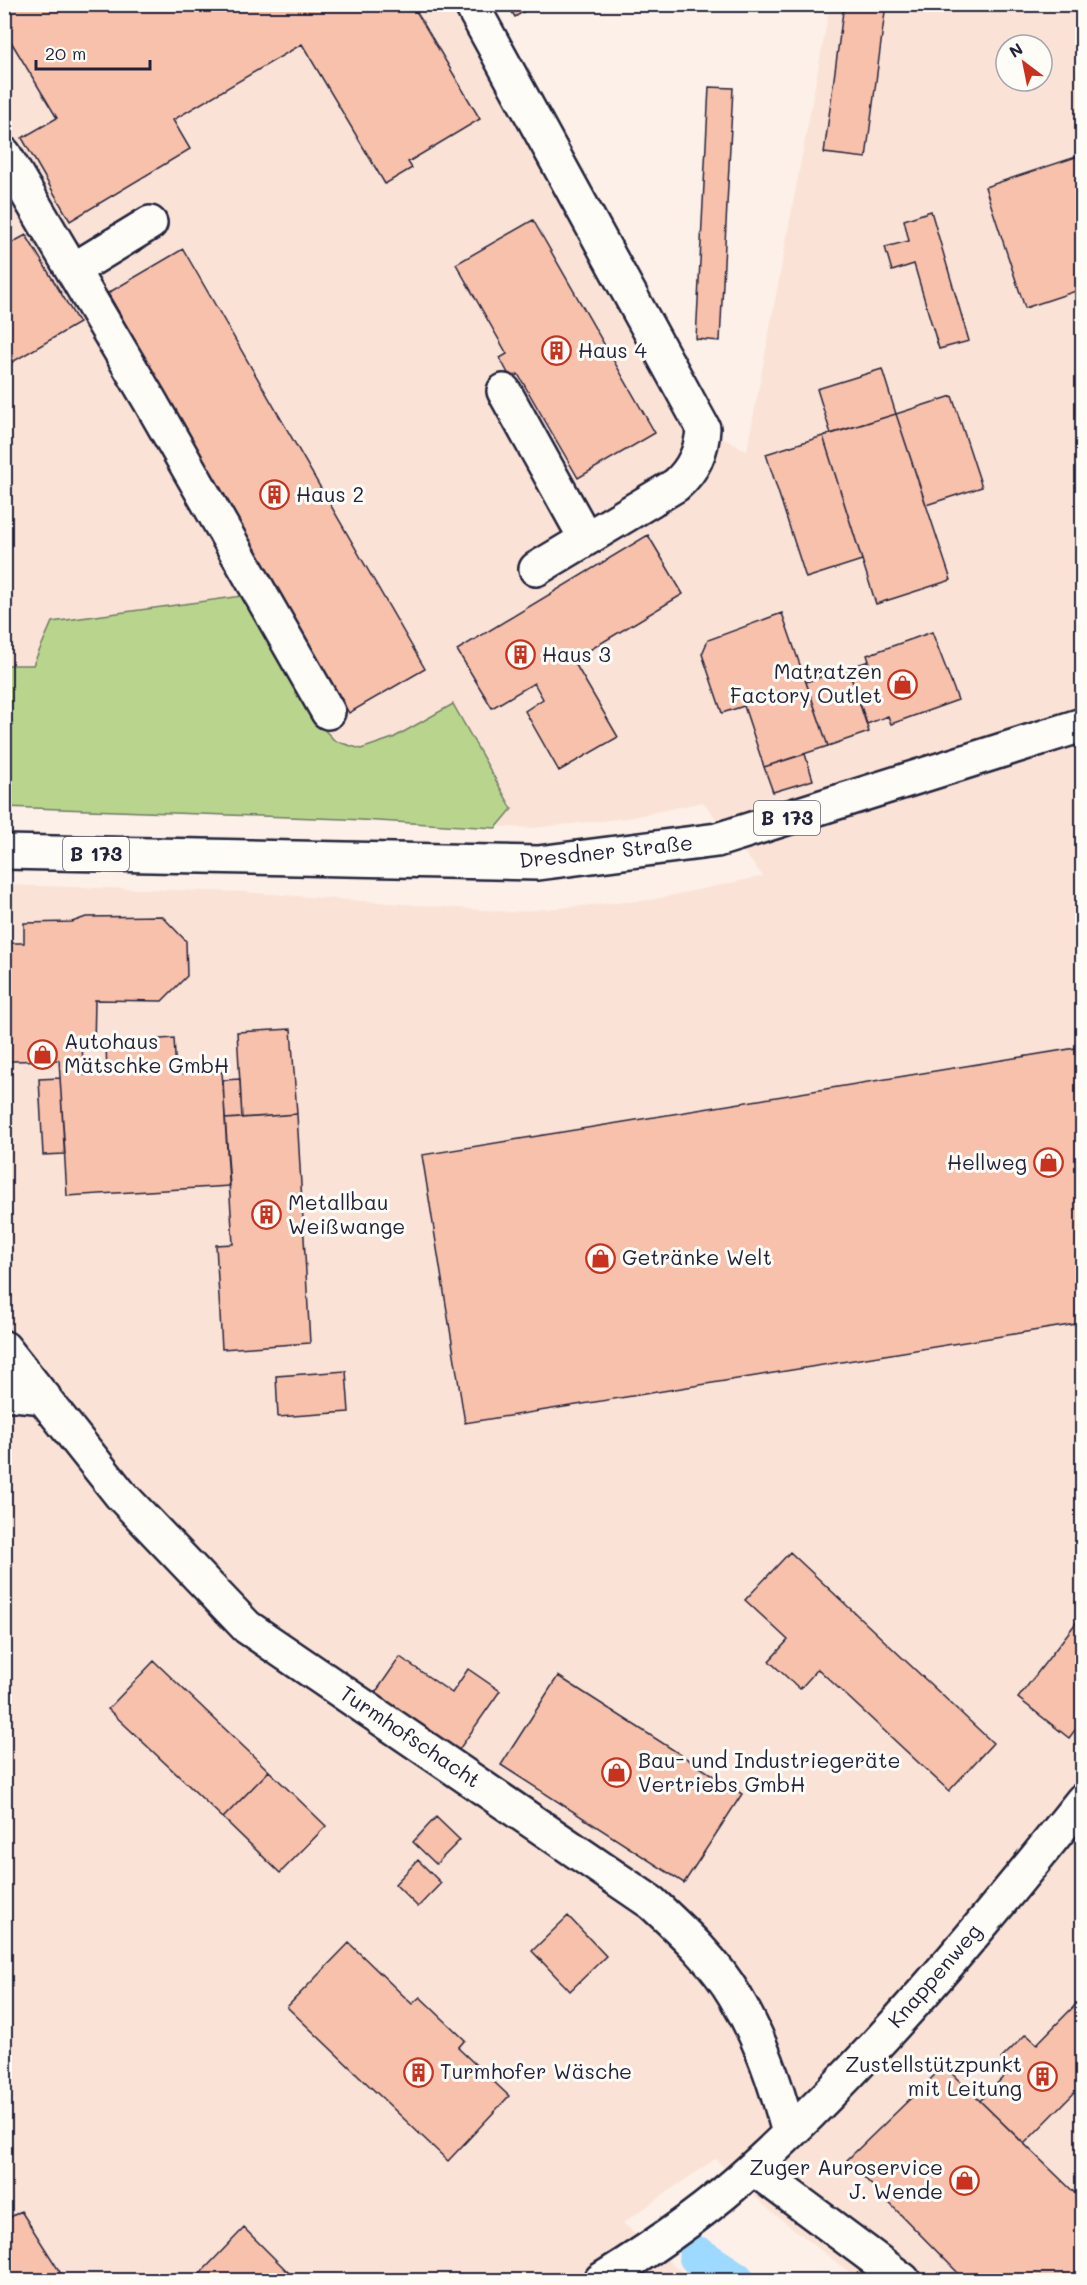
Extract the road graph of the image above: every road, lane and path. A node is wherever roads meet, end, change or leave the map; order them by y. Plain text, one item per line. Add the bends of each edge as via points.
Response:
1 (471, 4) edge
2 (4, 154) edge
3 (150, 224) dead end
4 (73, 270) junction
5 (504, 390) dead end
6 (586, 539) junction
7 (536, 568) dead end
8 (327, 712) dead end
9 (1083, 725) edge
10 (4, 852) edge
11 (4, 1348) edge
12 (4, 1393) edge
13 (44, 1396) junction
14 (1083, 1801) edge
15 (789, 2133) junction
16 (753, 2168) junction
17 (601, 2280) edge
18 (903, 2280) edge

1 - 6 street via 703,428 702,441 687,476
2 - 4 street
3 - 4 street
4 - 8 street
5 - 6 street
6 - 7 street
9 - 10 street, Dresdner Straße / B 173 via 717,840 538,863
11 - 13 street, Turmhofschacht
12 - 13 street
13 - 15 street, Turmhofschacht via 120,1494 247,1627 652,1903 687,1936 735,1995 755,2032
14 - 15 street, Knappenweg via 920,1996 835,2090
15 - 16 street, Knappenweg
16 - 17 street, Knappenweg via 652,2248
16 - 18 street

